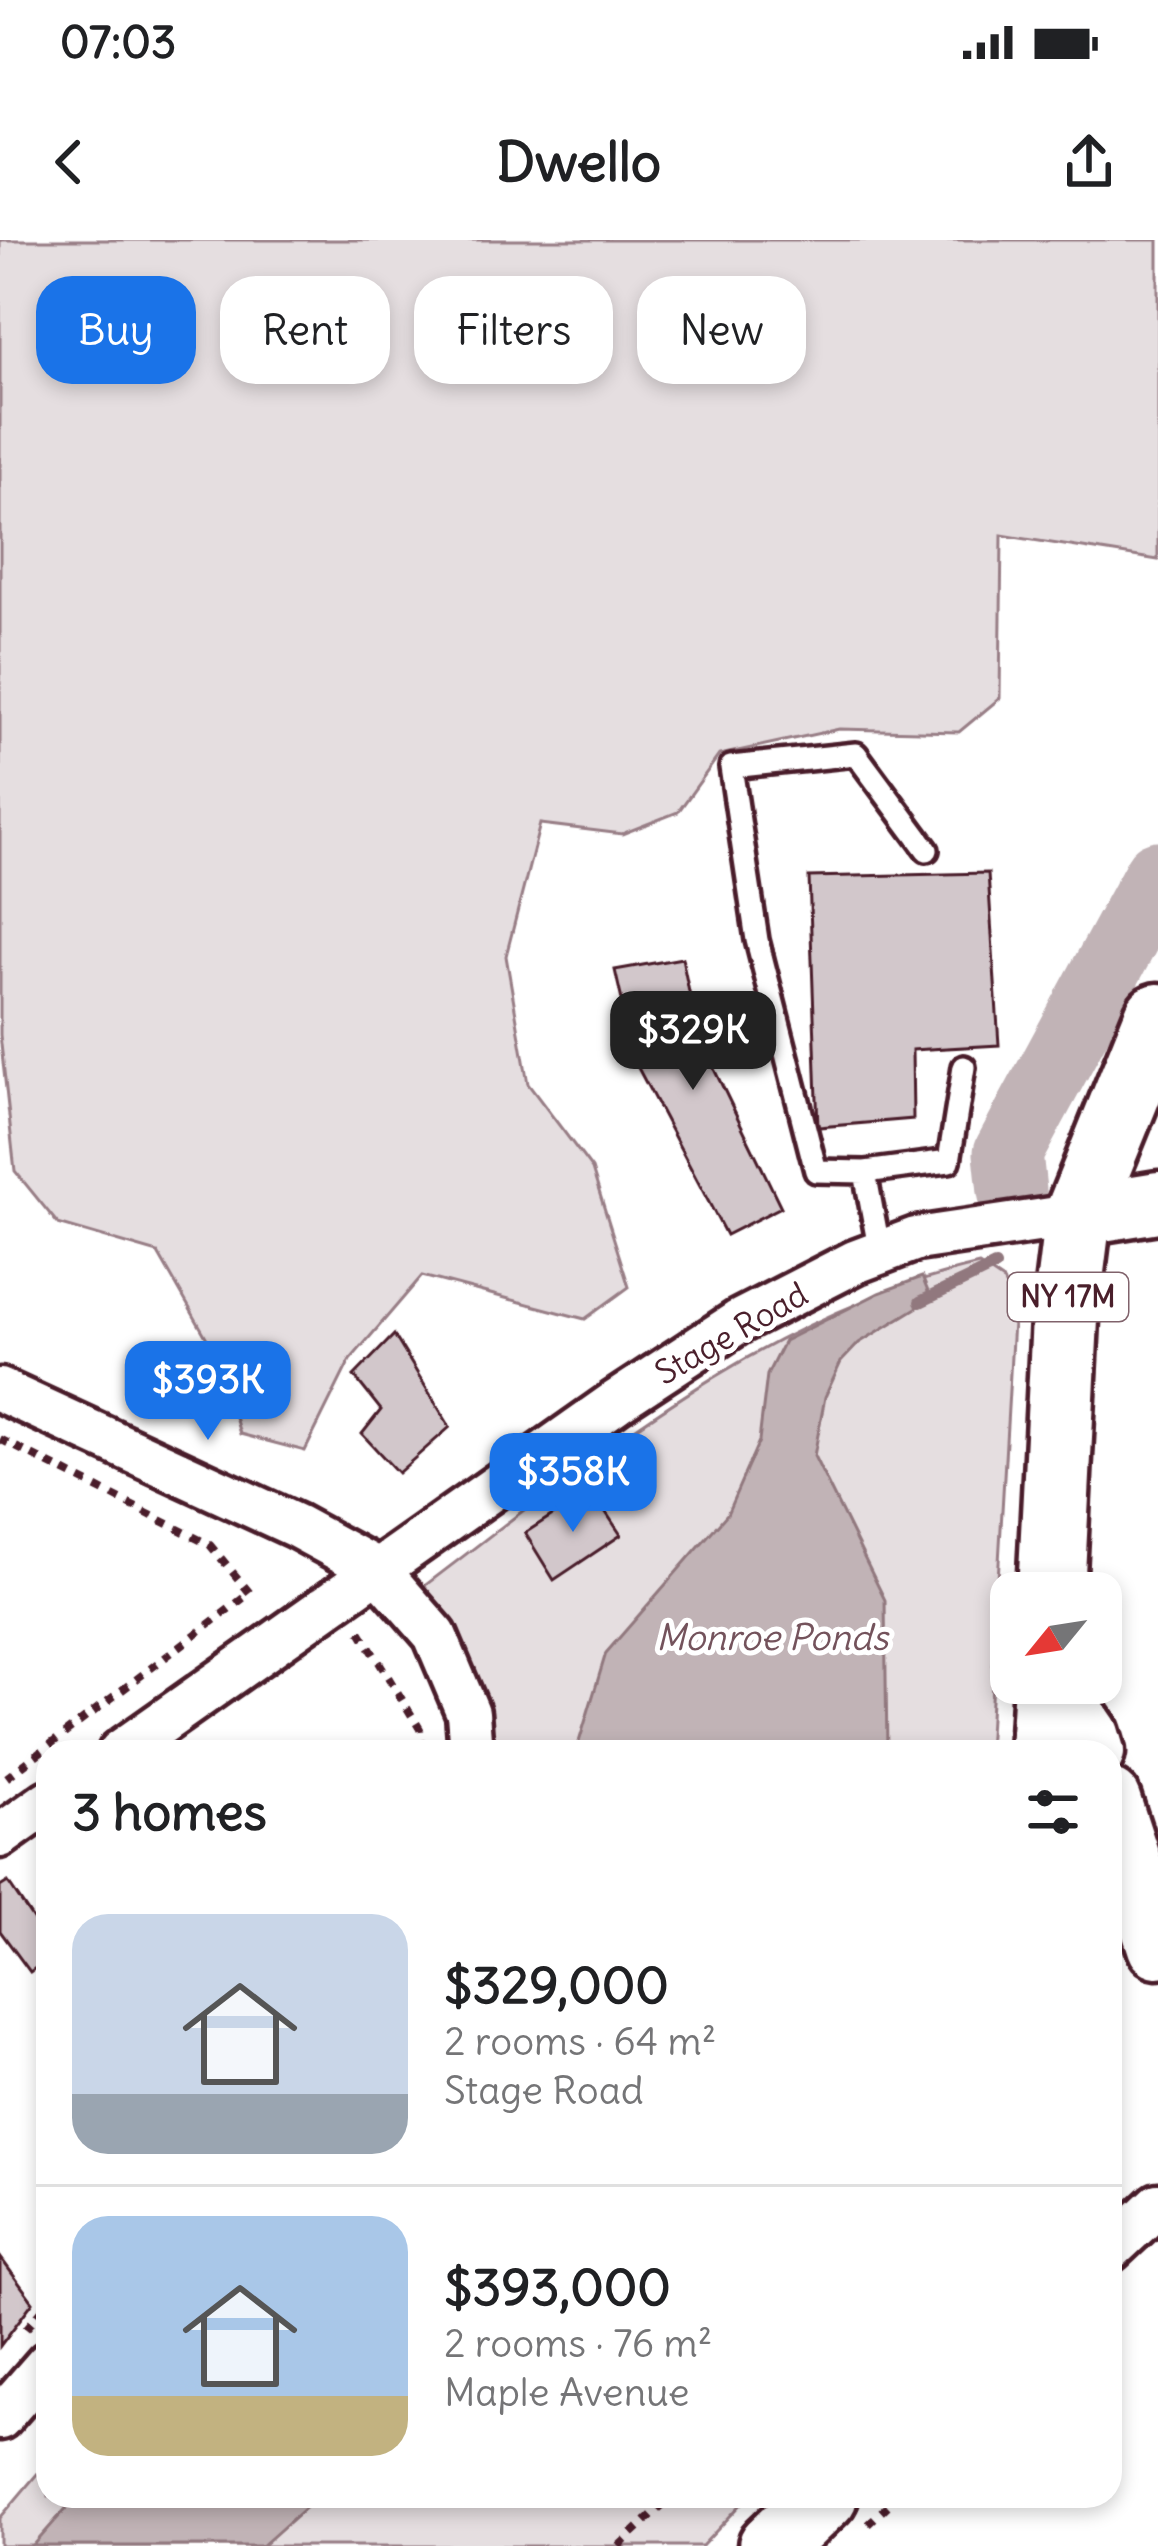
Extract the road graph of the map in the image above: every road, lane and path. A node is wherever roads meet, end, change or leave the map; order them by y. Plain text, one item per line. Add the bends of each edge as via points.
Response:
1 (927, 850) dead end
2 (1158, 1017) edge
3 (964, 1067) dead end
4 (865, 1172) junction
5 (1158, 1202) edge
6 (1078, 1216) junction
7 (880, 1252) junction
8 (0, 1390) edge
9 (0, 1439) edge
10 (379, 1571) junction
11 (1052, 1572) edge
12 (355, 1630) dead end
13 (1048, 1704) edge
14 (1066, 1704) edge
15 (57, 1740) edge
16 (137, 1740) edge
17 (421, 1740) edge
18 (470, 1740) edge
19 (1044, 1740) edge
20 (1090, 1740) edge
21 (36, 1756) edge
22 (0, 1783) edge
23 (36, 1810) edge
24 (0, 1836) edge
25 (1122, 1837) edge
26 (1158, 1947) edge
27 (1158, 2205) edge
28 (1122, 2239) edge
29 (36, 2377) edge
30 (0, 2418) edge
31 (659, 2508) edge
32 (812, 2508) edge
33 (619, 2546) edge
34 (772, 2546) edge

1 - 4 lane via 856,754 730,767 758,940 816,1171
2 - 6 main road, NY 17M
3 - 4 lane via 949,1161
4 - 7 lane
5 - 6 street, Stage Road
6 - 7 street, Stage Road via 916,1239
6 - 11 main road, NY 17M
7 - 10 street, Stage Road via 738,1322
8 - 10 street
9 - 15 path via 210,1545 250,1593
10 - 16 street, Stage Road
10 - 18 street via 435,1636 468,1713
12 - 17 path via 365,1631
13 - 19 main road
14 - 20 street
21 - 22 path
23 - 24 street
25 - 26 street
27 - 28 street
29 - 30 street
31 - 33 path
32 - 34 main road

